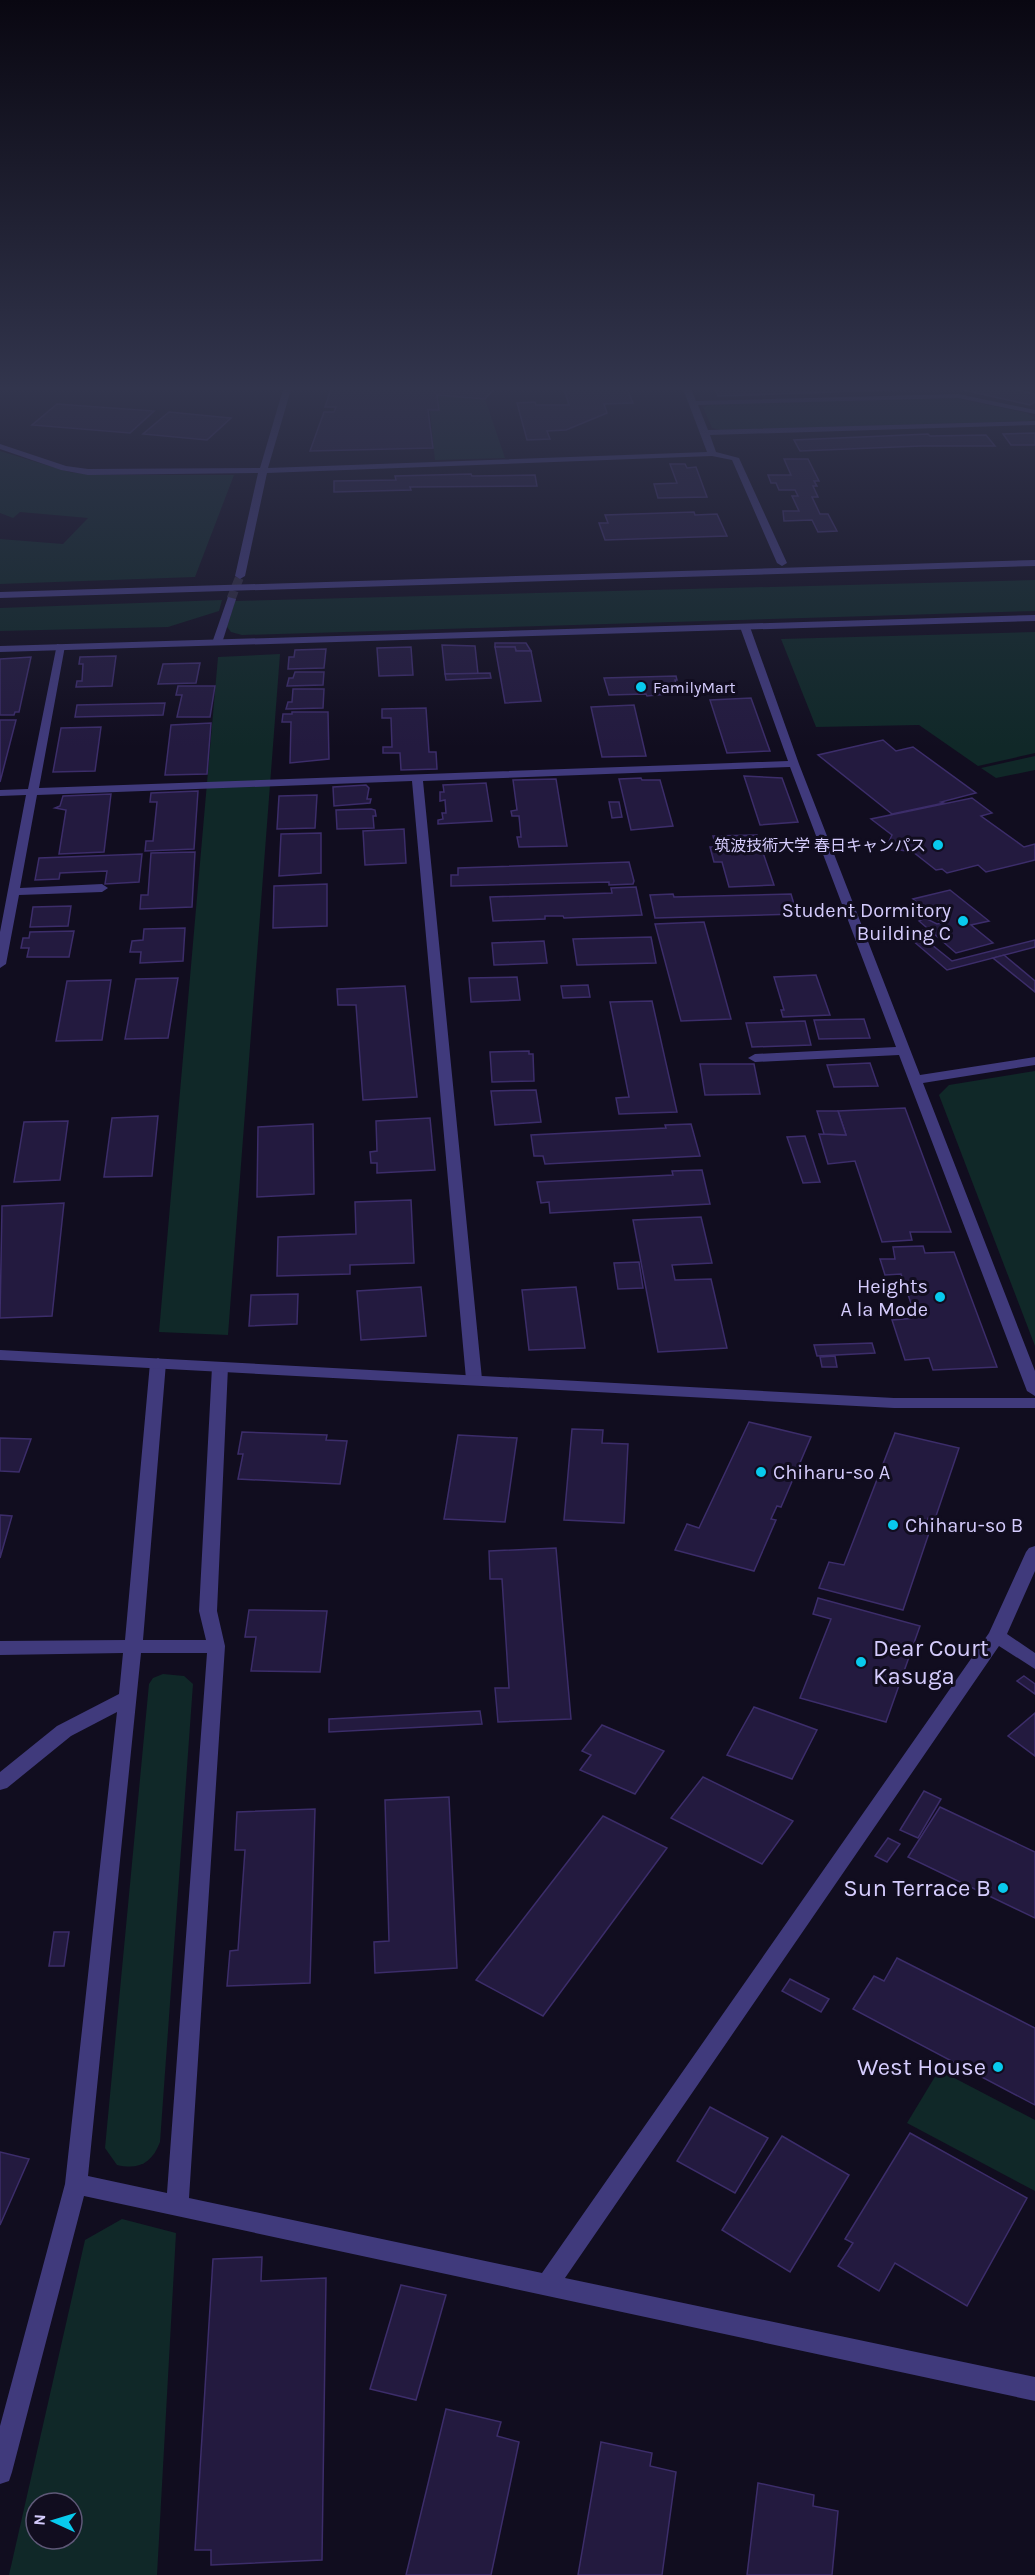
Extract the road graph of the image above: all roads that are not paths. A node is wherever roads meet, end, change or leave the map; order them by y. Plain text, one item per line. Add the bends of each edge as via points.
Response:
1 (256, 506) edge
2 (757, 506) edge
3 (1035, 562) edge
4 (782, 563) dead end
5 (240, 576) tunnel mouth
6 (0, 595) edge
7 (231, 599) tunnel mouth
8 (1035, 618) edge
9 (745, 627) junction
10 (217, 643) junction
11 (60, 646) junction
12 (0, 649) edge
13 (794, 764) junction
14 (417, 777) junction
15 (33, 790) junction
16 (0, 793) edge
17 (102, 888) dead end
18 (14, 892) junction
19 (0, 964) edge
20 (905, 1051) junction
21 (755, 1058) dead end
22 (1035, 1061) edge
23 (916, 1080) junction
24 (0, 1355) edge
25 (158, 1363) junction
26 (220, 1367) junction
27 (474, 1379) junction
28 (1035, 1391) edge
29 (1035, 1403) edge
30 (1035, 1552) edge
31 (997, 1636) junction
32 (216, 1646) junction
33 (0, 1648) edge
34 (133, 1648) junction
35 (1035, 1662) edge
36 (127, 1698) junction
37 (0, 1783) edge
38 (76, 2184) junction
39 (177, 2206) junction
40 (547, 2285) junction
41 (1035, 2389) edge
42 (0, 2472) edge

1 - 5 street
2 - 4 street
3 - 6 street
7 - 10 street
8 - 9 street
9 - 10 street
9 - 13 street
10 - 11 street
11 - 12 street
11 - 15 street
13 - 14 street
13 - 20 street
14 - 15 street
14 - 27 street
15 - 16 street
15 - 18 street
17 - 18 street
18 - 19 street
20 - 21 street
20 - 23 street
22 - 23 street
23 - 28 street
24 - 25 street
25 - 26 street
25 - 34 street
26 - 27 street
26 - 32 street via 208,1611
27 - 29 street via 894,1403
30 - 31 street
31 - 35 street
31 - 40 street
32 - 34 street
32 - 39 street
33 - 34 street
34 - 36 street
36 - 37 street via 64,1731
36 - 38 street
38 - 39 street
38 - 42 street
39 - 40 street
40 - 41 street

